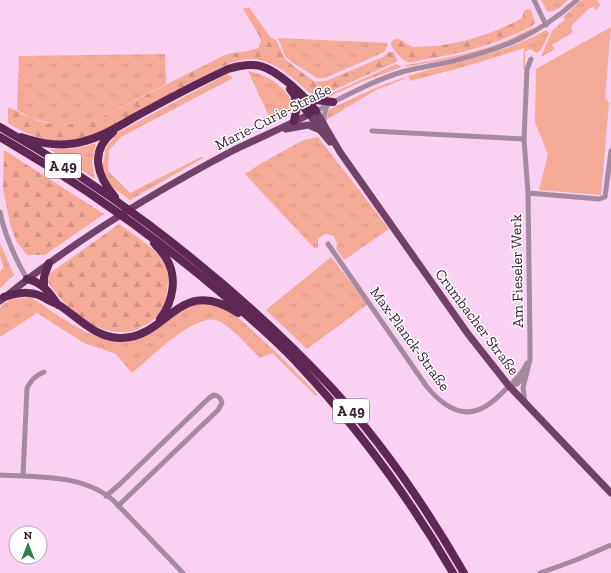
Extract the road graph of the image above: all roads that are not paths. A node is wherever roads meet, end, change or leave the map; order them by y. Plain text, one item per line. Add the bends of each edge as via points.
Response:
1 (534, 0) edge
2 (577, 0) edge
3 (546, 25) junction
4 (532, 58) dead end
5 (284, 80) junction
6 (294, 95) junction
7 (307, 99) junction
8 (330, 103) junction
9 (312, 112) junction
10 (294, 121) junction
11 (120, 126) junction
12 (322, 127) junction
13 (0, 128) edge
14 (372, 131) dead end
15 (272, 132) junction
16 (11, 133) junction
17 (0, 137) edge
18 (524, 139) junction
19 (611, 151) edge
20 (528, 193) junction
21 (115, 202) junction
22 (0, 212) edge
23 (146, 231) junction
24 (328, 244) dead end
25 (49, 263) junction
26 (28, 279) junction
27 (44, 286) junction
28 (41, 296) junction
29 (2, 299) edge
30 (59, 305) junction
31 (154, 326) junction
32 (273, 339) junction
33 (530, 348) junction
34 (44, 372) dead end
35 (525, 376) junction
36 (509, 386) junction
37 (525, 402) junction
38 (0, 475) edge
39 (23, 476) junction
40 (611, 493) edge
41 (106, 496) junction
42 (118, 506) junction
43 (610, 544) edge
44 (183, 573) edge
45 (453, 573) edge
46 (464, 573) edge
47 (540, 573) edge

1 - 3 street
2 - 3 street, Marie-Curie-Straße
3 - 8 street, Marie-Curie-Straße via 504,46 404,71
4 - 18 street, Am Fieseler Werk via 527,69
5 - 6 highway
5 - 7 highway
5 - 11 highway via 269,68 240,65
6 - 9 highway
6 - 10 highway via 297,107
7 - 8 highway
7 - 9 highway
8 - 9 street, Marie-Curie-Straße
8 - 12 street
9 - 10 main road, Marie-Curie-Straße
9 - 12 main road, Crumbacher Straße
10 - 15 main road, Marie-Curie-Straße
11 - 16 highway via 86,141 68,145 45,144
11 - 21 highway via 103,143 98,161 99,172
12 - 15 main road via 298,126
12 - 36 main road, Crumbacher Straße via 468,334
13 - 16 highway, A 49
14 - 18 street
15 - 25 main road, Marie-Curie-Straße via 141,202
16 - 21 highway, A 49
17 - 21 highway, A 49
18 - 20 street, Am Fieseler Werk
19 - 20 street, Am Fieseler Werk via 605,197 599,199
20 - 33 street, Am Fieseler Werk
21 - 23 highway, A 49
21 - 23 highway, A 49
22 - 26 street via 9,243
23 - 31 highway via 166,258 172,278 171,300
23 - 32 highway, A 49
23 - 46 highway, A 49 via 226,286 297,352 331,388 397,469
24 - 36 street, Max-Planck-Straße via 427,387 445,405 456,411 480,409
25 - 26 main road, Marie-Curie-Straße
25 - 27 highway
26 - 27 highway
26 - 28 highway
26 - 29 main road, Marie-Curie-Straße
27 - 30 highway
28 - 29 highway via 27,292
28 - 30 highway
30 - 31 highway via 88,328 107,336 138,335
31 - 32 highway via 188,304 201,300 211,301 226,305
32 - 45 highway, A 49 via 299,364 356,430 416,512
33 - 35 street, Am Fieseler Werk via 530,360
33 - 36 street, Am Fieseler Werk via 526,365
34 - 39 street via 30,381 27,388
35 - 36 street via 517,384
35 - 37 street, Am Fieseler Werk
36 - 37 main road, Crumbacher Straße
37 - 40 main road, Crumbacher Straße
38 - 39 street
39 - 41 street via 70,481 89,486
41 - 42 street
41 - 42 street via 209,398 214,395 221,398 221,407
42 - 44 street
43 - 47 street

